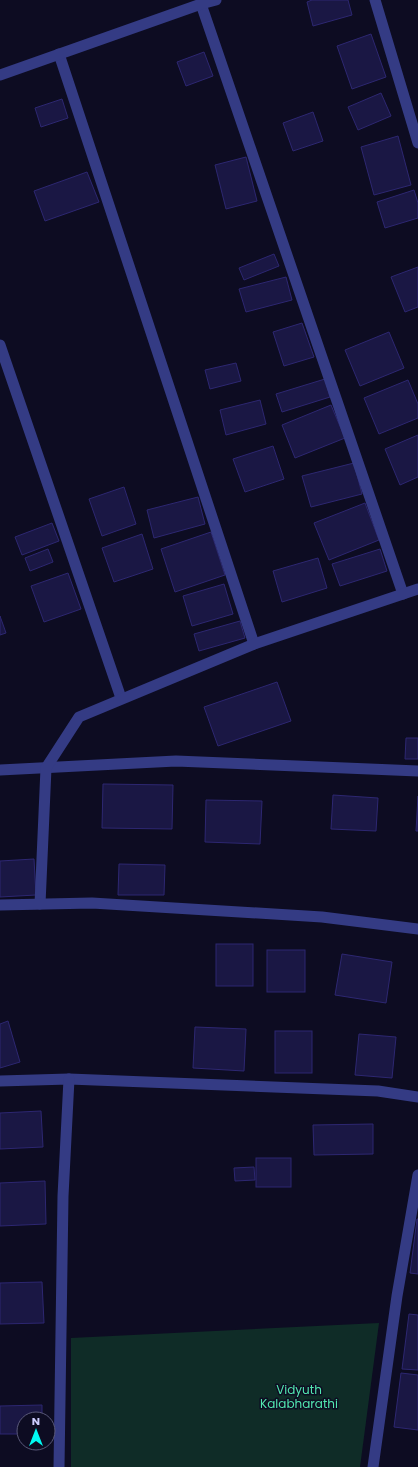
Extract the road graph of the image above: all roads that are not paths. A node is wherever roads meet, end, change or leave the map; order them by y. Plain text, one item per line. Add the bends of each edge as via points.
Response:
1 (216, 0) edge
2 (375, 0) edge
3 (201, 4) junction
4 (59, 54) junction
5 (0, 75) edge
6 (418, 143) edge
7 (0, 345) edge
8 (418, 589) edge
9 (402, 594) junction
10 (254, 644) junction
11 (121, 698) junction
12 (46, 768) junction
13 (0, 770) edge
14 (418, 771) edge
15 (40, 904) junction
16 (0, 905) edge
17 (418, 929) edge
18 (69, 1079) junction
19 (0, 1081) edge
20 (418, 1097) edge
21 (418, 1175) edge
22 (59, 1467) edge
23 (373, 1467) edge

1 - 3 street
2 - 6 street
3 - 4 street
3 - 9 street
4 - 5 street
4 - 10 street
7 - 11 street
8 - 9 street
9 - 10 street
10 - 11 street
11 - 12 street via 79,717
12 - 13 street
12 - 14 street via 176,761
12 - 15 street
15 - 16 street
15 - 17 street via 92,903 322,917
18 - 19 street
18 - 20 street via 378,1091
18 - 22 street via 63,1204
21 - 23 street via 397,1296

